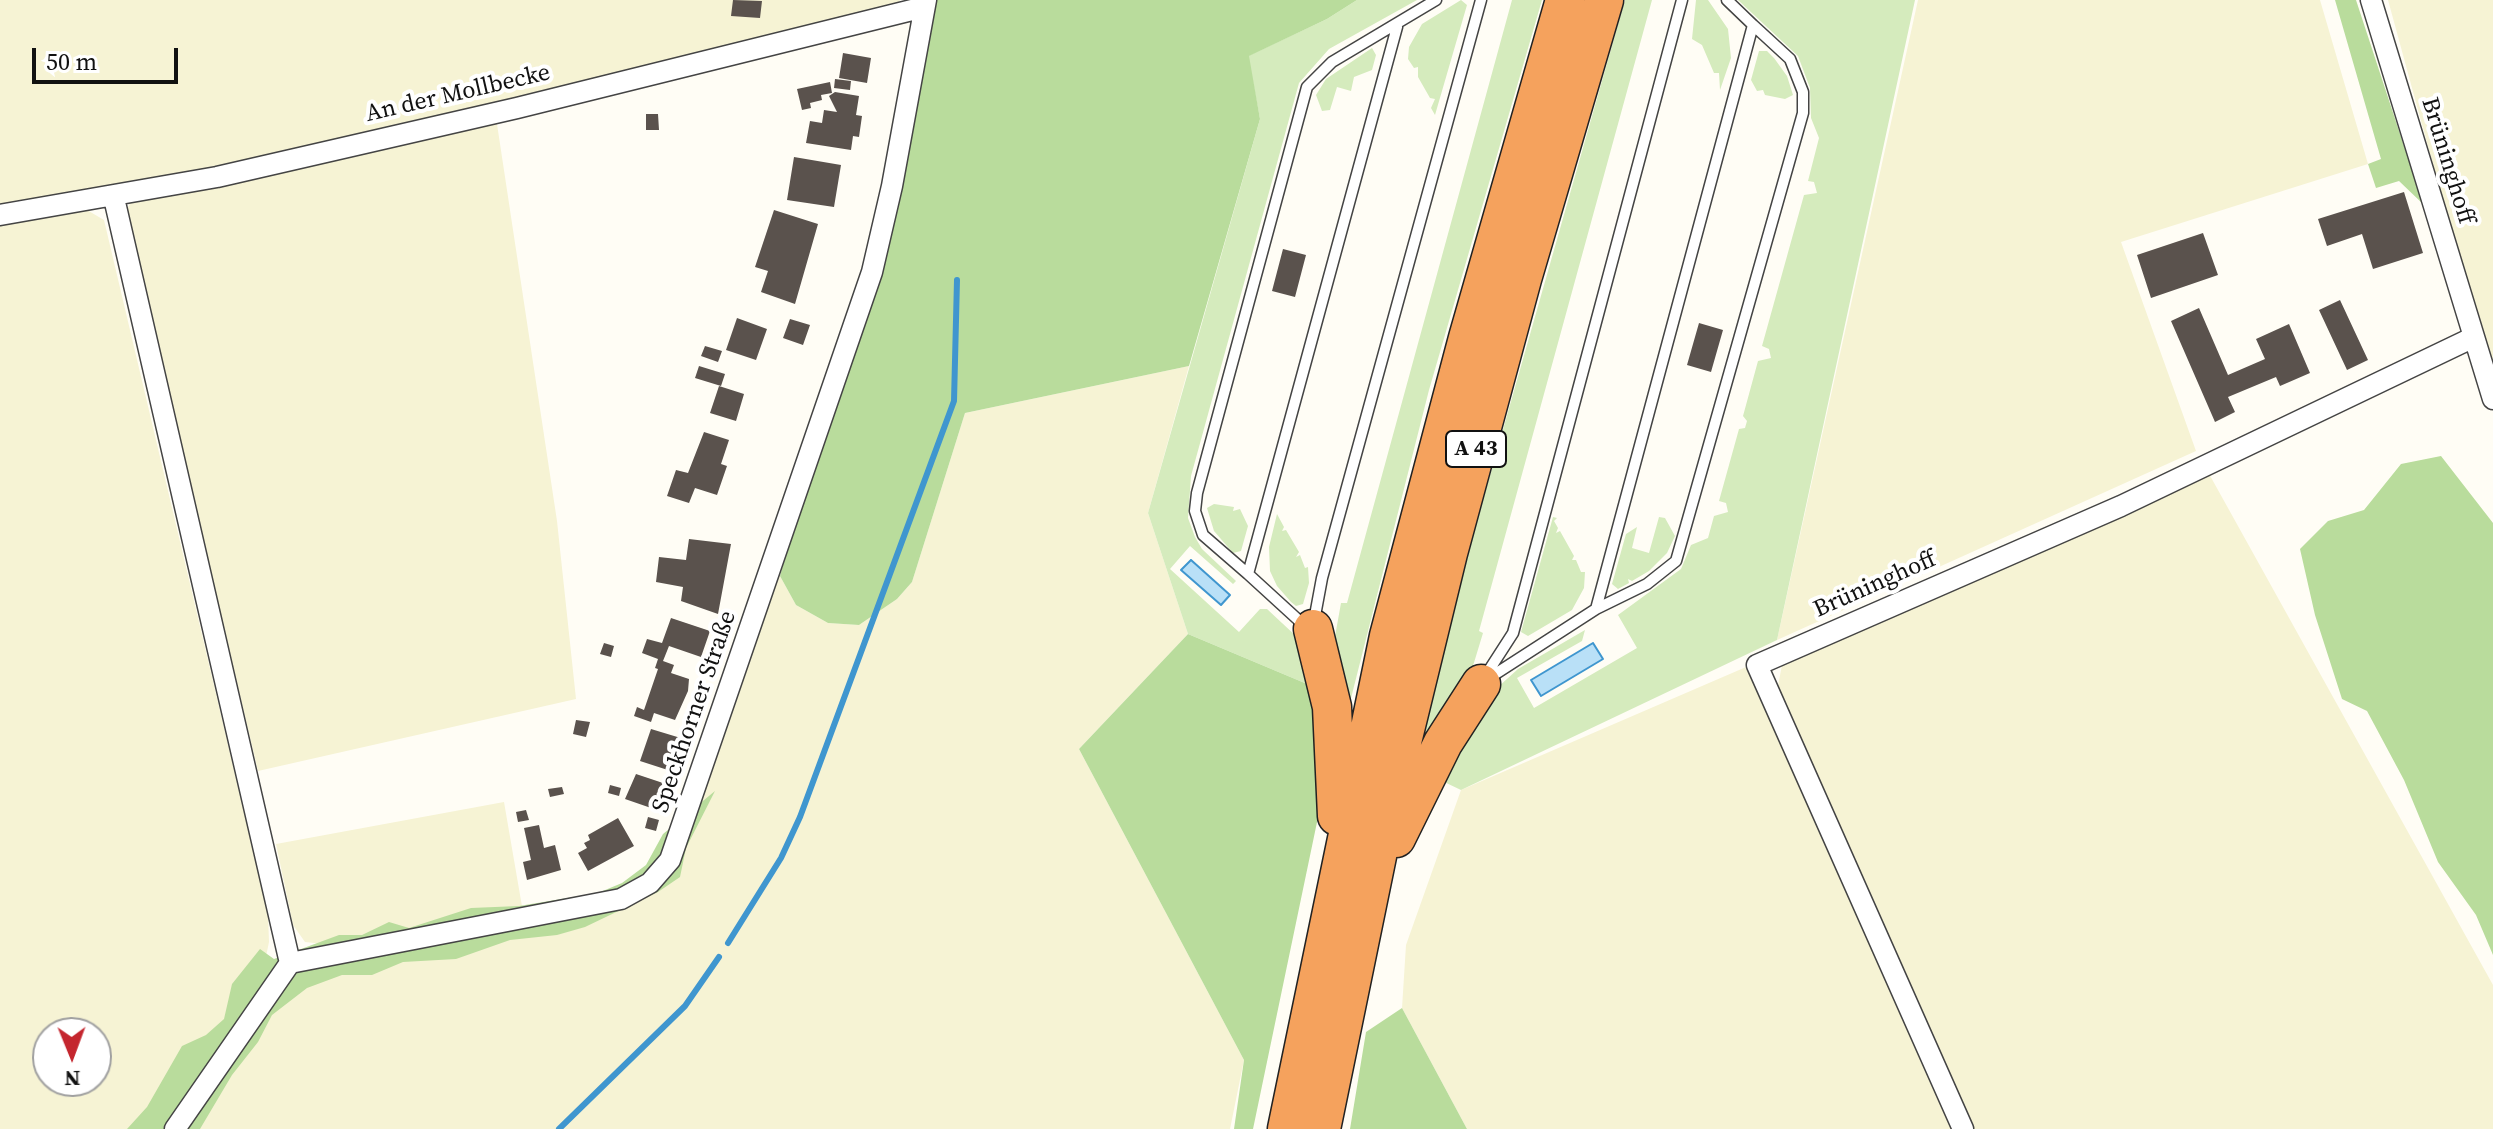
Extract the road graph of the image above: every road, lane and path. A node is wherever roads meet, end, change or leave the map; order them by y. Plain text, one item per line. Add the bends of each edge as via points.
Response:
1 (1436, 0) edge
2 (1481, 0) edge
3 (1565, 0) edge
4 (1604, 0) edge
5 (1682, 0) edge
6 (1727, 0) edge
7 (2371, 0) edge
8 (925, 3) edge
9 (1753, 25) junction
10 (1397, 27) junction
11 (114, 198) junction
12 (0, 215) edge
13 (2474, 337) junction
14 (2493, 399) edge
15 (1248, 574) junction
16 (1596, 609) junction
17 (1313, 629) junction
18 (1481, 684) junction
19 (1339, 871) junction
20 (1367, 903) junction
21 (290, 963) junction
22 (175, 1129) edge
23 (1287, 1129) edge
24 (1321, 1129) edge
25 (1963, 1129) edge

1 - 10 lane
2 - 17 lane via 1322,578
3 - 19 highway, A 43 via 1389,636
4 - 20 highway, A 43 via 1452,538
5 - 18 lane via 1513,633
6 - 9 lane
7 - 13 street, Brüninghoff
8 - 11 street, An der Mollbecke via 517,108
8 - 21 street, Speckhorner Straße via 872,272 670,860 650,883 621,899
9 - 16 lane
9 - 16 lane via 1790,59 1803,92 1803,113 1676,561 1647,584
10 - 15 lane
10 - 15 lane via 1316,75 1300,111 1196,502 1203,535
11 - 12 street, An der Mollbecke
11 - 21 street
13 - 14 street, Brüninghoff
13 - 25 street, Brüninghoff via 2121,506 1757,665
15 - 17 lane via 1299,624
16 - 18 lane
17 - 19 highway via 1332,707
18 - 20 highway via 1436,756
19 - 23 highway, A 43
20 - 24 highway, A 43
21 - 22 street

